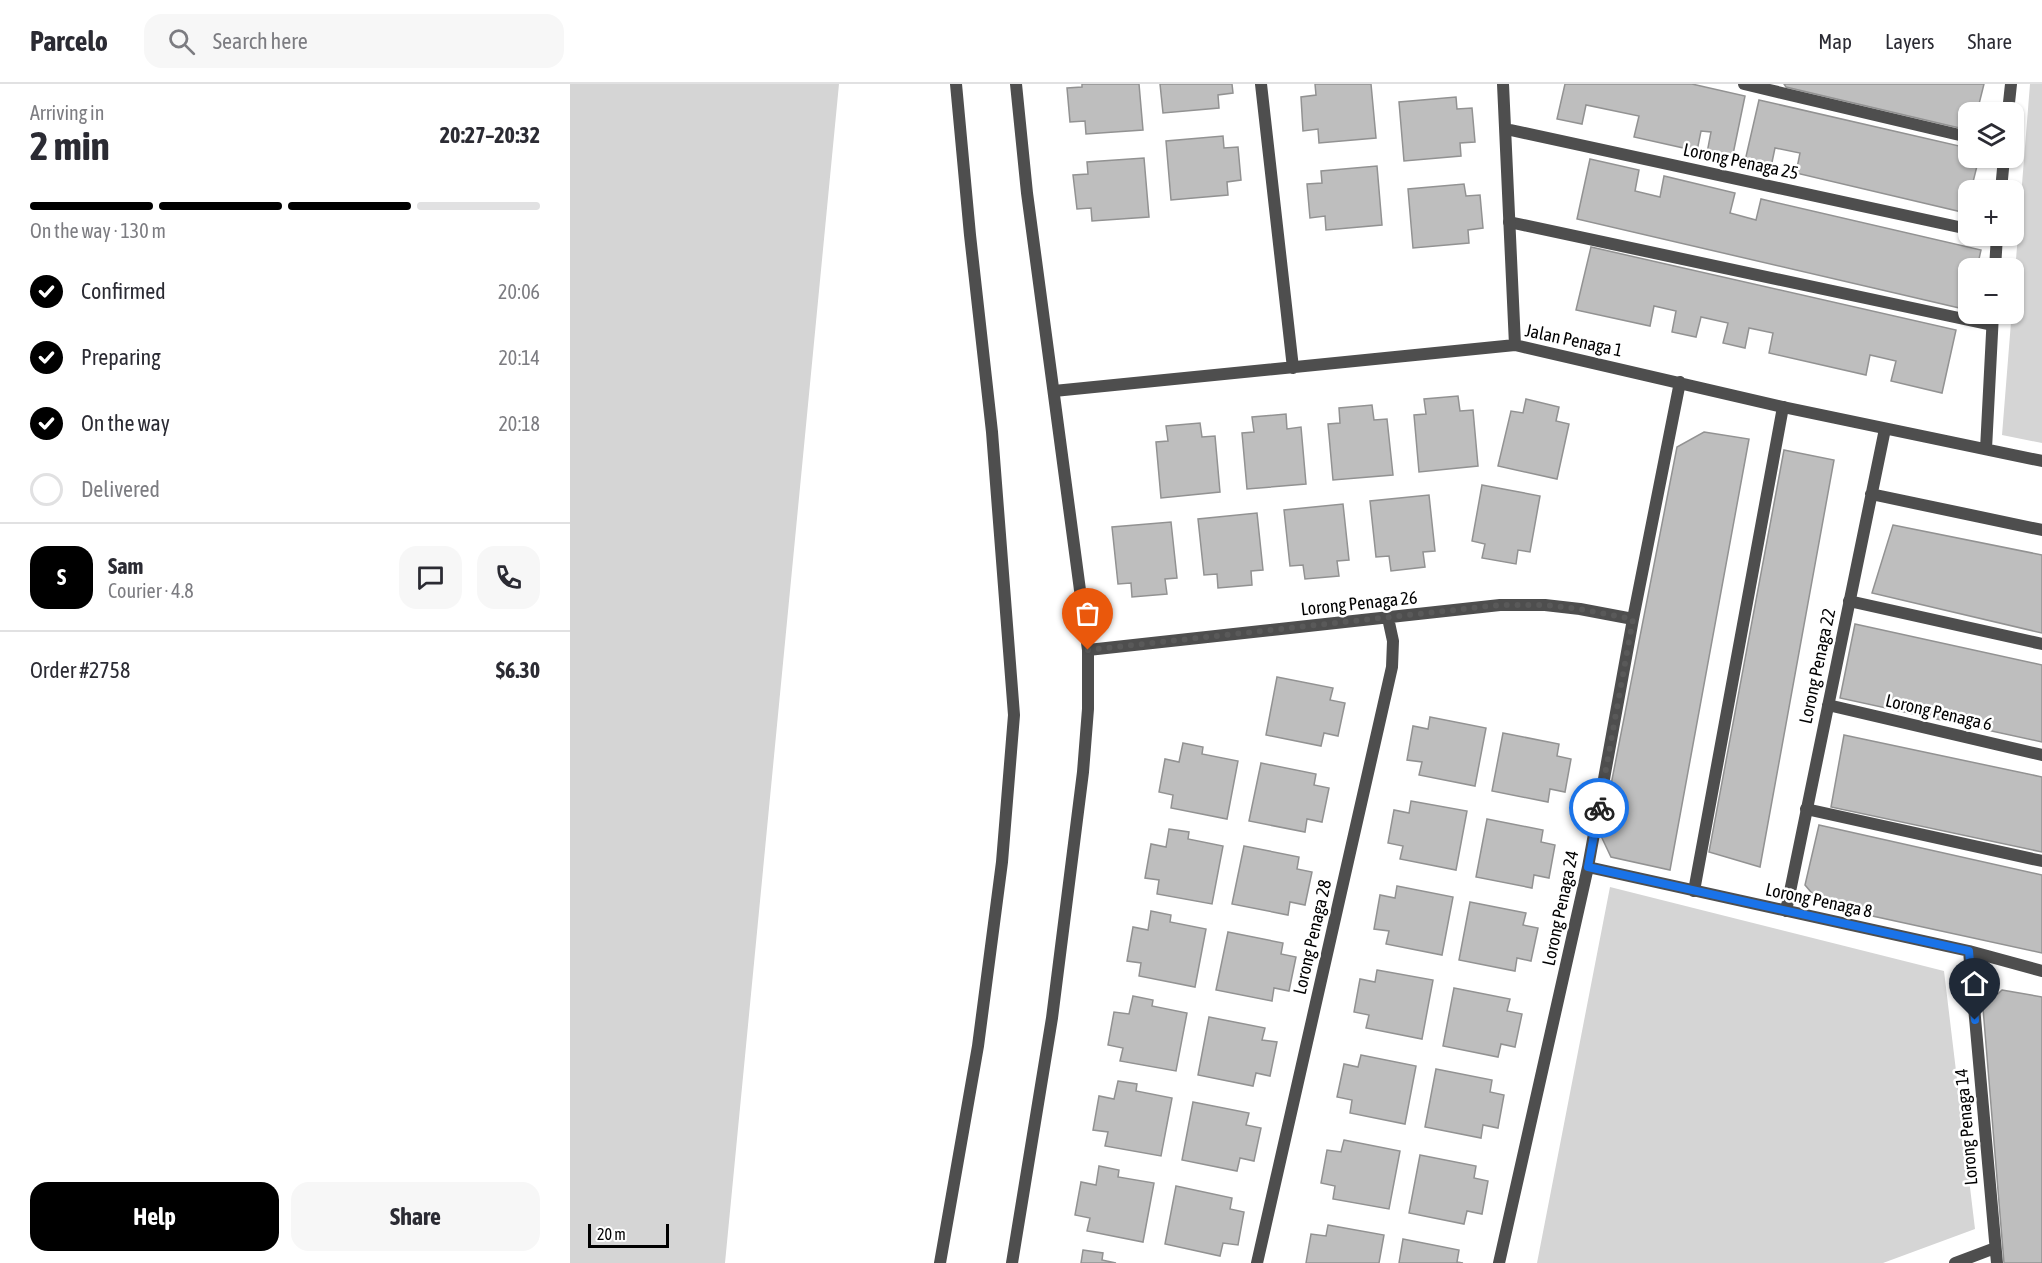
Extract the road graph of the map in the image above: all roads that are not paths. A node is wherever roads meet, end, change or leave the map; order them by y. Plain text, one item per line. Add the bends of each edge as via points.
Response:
1 (956, 84) edge
2 (1016, 84) edge
3 (1261, 84) edge
4 (1503, 84) edge
5 (1743, 84) edge
6 (2011, 84) edge
7 (1758, 86) edge
8 (2009, 102) edge
9 (1506, 129) junction
10 (1958, 135) edge
11 (1509, 222) junction
12 (1958, 227) edge
13 (1958, 312) edge
14 (1992, 324) edge
15 (1515, 345) junction
16 (1293, 368) junction
17 (1680, 382) junction
18 (1054, 391) junction
19 (1783, 407) junction
20 (1885, 429) junction
21 (1986, 449) junction
22 (2042, 461) edge
23 (1871, 494) junction
24 (2042, 530) edge
25 (1849, 601) junction
26 (1388, 618) junction
27 (1633, 619) junction
28 (2042, 644) edge
29 (1088, 650) junction
30 (1828, 705) junction
31 (2042, 755) edge
32 (1806, 809) junction
33 (2042, 861) edge
34 (1588, 867) junction
35 (1694, 891) junction
36 (1786, 911) junction
37 (1969, 951) junction
38 (2042, 971) edge
39 (1995, 1248) junction
40 (940, 1263) edge
41 (1012, 1263) edge
42 (1257, 1263) edge
43 (1499, 1263) edge
44 (1955, 1263) edge
45 (1996, 1263) edge

1 - 40 street via 993,432 1014,715 1002,862 978,1046
2 - 18 street via 1026,193
3 - 16 street
4 - 9 street
5 - 7 street
6 - 8 street
7 - 10 street
9 - 11 street
9 - 12 street, Lorong Penaga 25
11 - 13 street
11 - 15 street
14 - 21 street
15 - 16 street, Jalan Penaga 1
15 - 17 street, Jalan Penaga 1
16 - 18 street, Jalan Penaga 1
17 - 19 street, Jalan Penaga 1
17 - 27 street, Lorong Penaga 24
18 - 29 street
19 - 20 street, Jalan Penaga 1
19 - 35 street
20 - 21 street, Jalan Penaga 1
20 - 23 street, Lorong Penaga 22
21 - 22 street, Jalan Penaga 1
23 - 24 street
23 - 25 street, Lorong Penaga 22
25 - 28 street
25 - 30 street, Lorong Penaga 22
26 - 27 street, Lorong Penaga 26 via 1500,605 1545,605
26 - 29 street, Lorong Penaga 26
26 - 42 street, Lorong Penaga 28 via 1394,640 1392,667
27 - 34 street, Lorong Penaga 24
29 - 41 street via 1083,772 1052,1018
30 - 31 street, Lorong Penaga 6
30 - 32 street, Lorong Penaga 22
32 - 33 street
32 - 36 street, Lorong Penaga 22
34 - 35 street, Lorong Penaga 8
34 - 43 street, Lorong Penaga 24
35 - 36 street, Lorong Penaga 8
36 - 37 street, Lorong Penaga 8
37 - 38 street, Lorong Penaga 8
37 - 39 street, Lorong Penaga 14
39 - 44 street
39 - 45 street, Lorong Penaga 14

